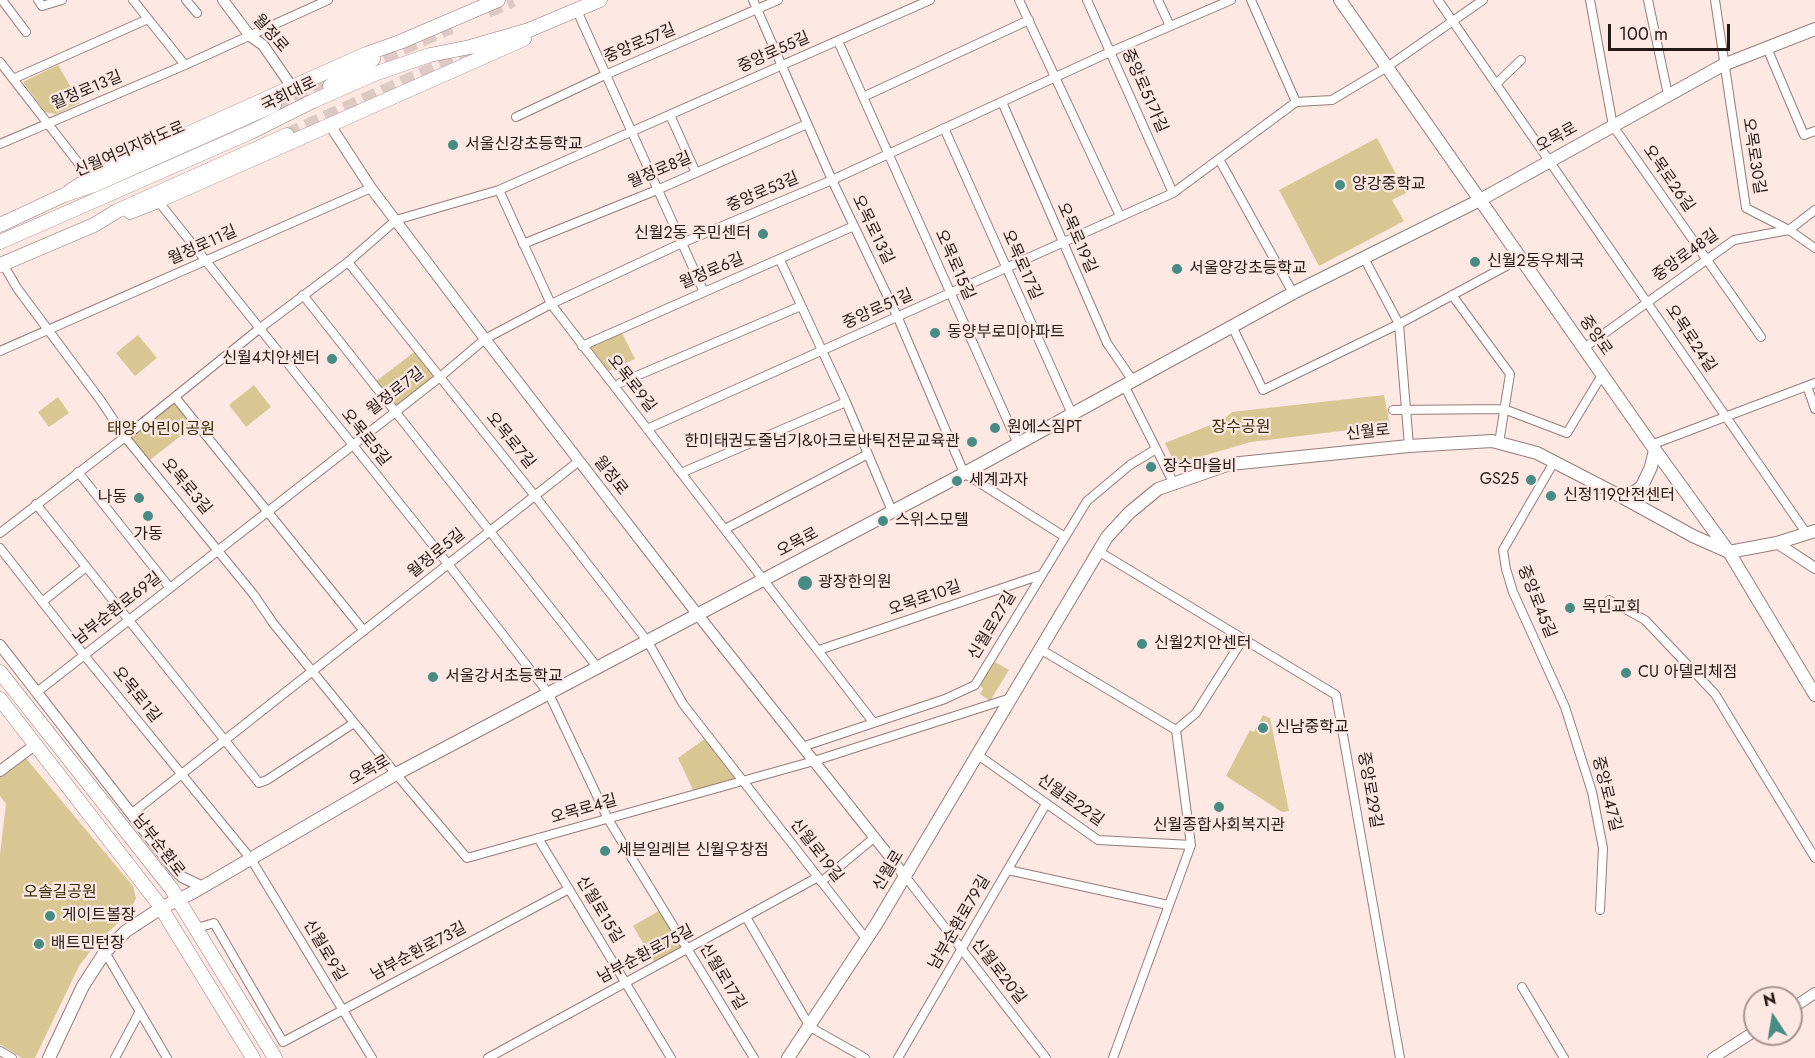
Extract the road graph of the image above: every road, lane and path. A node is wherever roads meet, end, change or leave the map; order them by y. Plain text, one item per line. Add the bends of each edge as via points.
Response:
1 (2, 0) edge
2 (38, 0) edge
3 (62, 0) edge
4 (133, 0) edge
5 (186, 0) edge
6 (223, 0) edge
7 (328, 0) edge
8 (498, 0) tunnel mouth
9 (600, 0) edge
10 (611, 0) edge
11 (753, 0) edge
12 (778, 0) edge
13 (1019, 0) edge
14 (1087, 0) edge
15 (1158, 0) edge
16 (1231, 0) edge
17 (1251, 0) edge
18 (1340, 0) edge
19 (1438, 0) edge
20 (1483, 0) edge
21 (1590, 0) edge
22 (1648, 0) edge
23 (1714, 0) edge
24 (925, 1) edge
25 (758, 9) junction
26 (197, 13) dead end
27 (579, 15) junction
28 (148, 19) junction
29 (1029, 21) junction
30 (1452, 22) junction
31 (1170, 26) junction
32 (1815, 29) edge
33 (26, 32) dead end
34 (250, 36) junction
35 (838, 41) junction
36 (400, 42) junction
37 (1767, 48) junction
38 (1110, 52) junction
39 (1521, 60) dead end
40 (0, 62) edge
41 (185, 65) junction
42 (1723, 65) junction
43 (782, 66) junction
44 (1387, 67) junction
45 (605, 75) junction
46 (1054, 78) junction
47 (13, 79) junction
48 (1496, 84) junction
49 (292, 87) junction
50 (1668, 96) junction
51 (863, 97) junction
52 (1002, 102) junction
53 (1296, 102) junction
54 (274, 105) tunnel mouth
55 (670, 115) junction
56 (516, 117) dead end
57 (48, 124) junction
58 (807, 124) junction
59 (330, 125) junction
60 (1613, 126) junction
61 (944, 128) junction
62 (1815, 131) edge
63 (631, 133) junction
64 (287, 135) tunnel mouth
65 (0, 144) edge
66 (888, 153) junction
67 (1219, 159) junction
68 (1548, 162) junction
69 (696, 173) junction
70 (90, 178) junction
71 (832, 180) junction
72 (371, 188) junction
73 (657, 189) junction
74 (499, 190) junction
75 (1173, 193) junction
76 (64, 195) junction
77 (1480, 200) junction
78 (158, 201) junction
79 (1815, 210) edge
80 (1120, 216) junction
81 (396, 220) junction
82 (0, 225) edge
83 (94, 225) junction
84 (854, 226) junction
85 (1790, 230) junction
86 (0, 236) edge
87 (0, 242) edge
88 (682, 243) junction
89 (1062, 243) junction
90 (523, 244) junction
91 (1815, 248) edge
92 (1364, 258) junction
93 (1521, 258) junction
94 (1707, 259) junction
95 (780, 260) junction
96 (206, 261) junction
97 (348, 262) junction
98 (2, 264) edge
99 (1006, 269) junction
100 (704, 292) junction
101 (1293, 293) junction
102 (950, 294) junction
103 (303, 295) junction
104 (1452, 295) junction
105 (551, 304) junction
106 (1647, 304) junction
107 (801, 306) junction
108 (898, 318) junction
109 (1399, 324) junction
110 (1232, 326) junction
111 (259, 328) junction
112 (48, 331) junction
113 (1761, 338) dead end
114 (485, 339) junction
115 (582, 346) junction
116 (1584, 348) junction
117 (0, 351) edge
118 (822, 351) junction
119 (1602, 375) junction
120 (440, 377) junction
121 (620, 383) dead end
122 (1129, 383) junction
123 (1811, 385) edge
124 (175, 397) junction
125 (846, 402) junction
126 (1406, 408) junction
127 (1504, 409) junction
128 (1815, 409) edge
129 (1393, 410) dead end
130 (396, 411) junction
131 (1072, 414) junction
132 (1725, 417) junction
133 (647, 429) junction
134 (125, 437) junction
135 (1498, 443) junction
136 (1018, 444) junction
137 (352, 445) junction
138 (1409, 446) junction
139 (1653, 448) junction
140 (1156, 449) junction
141 (868, 454) junction
142 (579, 461) junction
143 (1554, 462) junction
144 (78, 472) junction
145 (681, 473) junction
146 (964, 473) junction
147 (1174, 484) junction
148 (535, 496) junction
149 (1622, 497) junction
150 (36, 504) junction
151 (892, 511) junction
152 (267, 512) junction
153 (725, 529) junction
154 (491, 530) junction
155 (1811, 532) edge
156 (0, 533) edge
157 (1065, 537) junction
158 (1777, 543) junction
159 (0, 548) edge
160 (218, 550) junction
161 (1098, 551) junction
162 (1729, 552) junction
163 (448, 564) junction
164 (86, 567) junction
165 (1815, 568) edge
166 (1041, 576) junction
167 (765, 579) junction
168 (170, 588) junction
169 (1609, 600) dead end
170 (42, 602) junction
171 (698, 615) junction
172 (128, 621) junction
173 (364, 632) junction
174 (1243, 639) junction
175 (648, 642) junction
176 (0, 645) edge
177 (1040, 649) junction
178 (819, 650) junction
179 (84, 655) junction
180 (598, 668) junction
181 (0, 672) edge
182 (313, 672) junction
183 (1558, 690) joint
184 (37, 692) junction
185 (549, 694) junction
186 (1815, 695) edge
187 (1011, 698) junction
188 (3, 703) edge
189 (873, 722) junction
190 (354, 723) junction
191 (1176, 730) junction
192 (225, 741) junction
193 (36, 744) junction
194 (802, 747) junction
195 (978, 755) junction
196 (814, 762) junction
197 (0, 771) edge
198 (396, 774) junction
199 (182, 775) junction
200 (743, 781) junction
201 (1047, 804) junction
202 (131, 814) junction
203 (608, 819) junction
204 (875, 837) junction
205 (538, 838) junction
206 (1191, 845) junction
207 (1815, 858) edge
208 (251, 859) junction
209 (1008, 870) junction
210 (905, 876) junction
211 (819, 879) junction
212 (203, 887) junction
213 (569, 889) junction
214 (177, 900) junction
215 (1168, 905) junction
216 (161, 908) junction
217 (1600, 909) dead end
218 (746, 917) junction
219 (197, 928) junction
220 (867, 940) junction
221 (962, 949) junction
222 (688, 950) junction
223 (105, 952) junction
224 (626, 982) junction
225 (1522, 987) dead end
226 (343, 1010) junction
227 (139, 1013) junction
228 (810, 1027) junction
229 (1743, 1039) edge
230 (0, 1051) edge
231 (274, 1053) edge
232 (164, 1057) edge
233 (250, 1057) edge
234 (12, 1058) edge
235 (49, 1058) edge
236 (115, 1058) edge
237 (372, 1058) edge
238 (488, 1058) edge
239 (671, 1058) edge
240 (754, 1058) edge
241 (788, 1058) edge
242 (865, 1058) edge
243 (898, 1058) edge
244 (1046, 1058) edge
245 (1113, 1058) edge
246 (1401, 1058) edge
247 (1564, 1058) edge
248 (1713, 1058) edge

1 - 33 street
2 - 3 street via 42,6
4 - 28 street
5 - 26 street
6 - 34 street, 월정로
7 - 34 street, 월정로13길
8 - 36 main road
9 - 87 main road, 국회대로 via 529,30 377,73
10 - 27 main road
11 - 25 street, 오목로13길
12 - 25 street, 중앙로57길
13 - 29 street
14 - 38 street, 중앙로51가길
15 - 31 street
16 - 31 street, 중앙로53길
17 - 53 street
18 - 44 main road, 중앙로
19 - 30 street, 오목로24길
20 - 30 street
21 - 60 street
22 - 50 street
23 - 42 street
24 - 35 street, 중앙로55길
25 - 43 street, 오목로13길
25 - 45 street, 중앙로57길
27 - 45 street
27 - 59 main road
28 - 41 street
28 - 47 street
29 - 46 street
29 - 51 street
30 - 44 street
30 - 48 street, 오목로24길
31 - 38 street, 중앙로53길
32 - 37 main road, 오목로
34 - 41 street, 월정로13길
34 - 49 street, 월정로 via 263,45
35 - 43 street, 중앙로55길
35 - 51 street, 오목로15길
36 - 49 main road
36 - 86 main road, 국회대로 via 326,89 258,124
37 - 42 main road, 오목로
37 - 62 street via 1804,135
38 - 46 street, 중앙로53길
38 - 75 street, 중앙로51가길
39 - 48 street
40 - 47 street
41 - 57 street, 월정로13길
42 - 50 main road, 오목로
42 - 85 street, 오목로30길 via 1746,208
43 - 55 street, 중앙로55길
43 - 58 street, 오목로13길
44 - 53 street via 1332,100
44 - 77 main road, 중앙로
45 - 56 street, 중앙로57길
45 - 63 street
46 - 52 street, 중앙로53길
46 - 80 street
47 - 57 street
48 - 68 street, 오목로24길
49 - 70 main road
50 - 60 main road, 오목로
51 - 66 street, 오목로15길
52 - 61 street, 중앙로53길
52 - 89 street, 오목로19길
53 - 67 street, 중앙로51길
54 - 76 main road, 신월여의지하도로
55 - 63 street, 중앙로55길
55 - 69 street
57 - 65 street, 월정로13길
57 - 70 street
58 - 69 street, 월정로8길
58 - 71 street, 오목로13길
59 - 72 street, 월정로
59 - 78 main road
60 - 68 main road, 오목로
60 - 94 street, 오목로26길
61 - 66 street, 중앙로53길
61 - 99 street, 오목로17길
63 - 73 street
63 - 74 street, 중앙로55길
64 - 83 main road
66 - 71 street, 중앙로53길
66 - 102 street, 오목로15길
67 - 75 street, 중앙로51길
67 - 101 street
68 - 77 main road, 오목로
68 - 106 street, 오목로24길
69 - 73 street, 월정로8길
70 - 76 main road
71 - 84 street, 오목로13길
71 - 88 street, 중앙로53길
72 - 81 street, 월정로
72 - 96 street, 월정로11길
73 - 88 street
73 - 90 street, 월정로8길
74 - 81 street, 중앙로55길
74 - 90 street, 오목로9길
75 - 80 street, 중앙로51길
76 - 82 main road, 신월여의지하도로
77 - 92 main road, 오목로
77 - 93 main road, 중앙로
78 - 83 main road
78 - 96 street, 오목로5길
79 - 85 street, 중앙로48길
80 - 89 street, 중앙로51길
81 - 97 street
81 - 114 street, 월정로
83 - 98 main road
84 - 95 street, 월정로6길
84 - 108 street, 오목로13길
85 - 91 street, 오목로30길
85 - 94 street, 중앙로48길 via 1734,240
88 - 100 street
88 - 105 street, 중앙로53길
89 - 99 street, 중앙로51길
89 - 122 street, 오목로19길
90 - 105 street, 오목로9길
92 - 101 main road, 오목로
92 - 109 street
93 - 104 street
93 - 116 main road, 중앙로
94 - 106 street, 중앙로48길
94 - 113 street, 오목로26길
95 - 100 street, 월정로6길
95 - 107 street
96 - 111 street, 오목로5길
96 - 112 street, 월정로11길
97 - 103 street
97 - 120 street, 오목로7길
98 - 112 street, 오목로3길
99 - 102 street, 중앙로51길
99 - 131 street, 오목로17길
100 - 115 street, 월정로6길
101 - 110 main road, 오목로
102 - 108 street, 중앙로51길
102 - 136 street, 오목로15길
103 - 111 street
103 - 130 street
104 - 109 street
104 - 127 street via 1510,374
105 - 114 street, 중앙로53길
105 - 115 street, 오목로9길
106 - 116 street, 중앙로48길
106 - 132 street, 오목로24길
107 - 118 street
107 - 121 street
108 - 118 street, 중앙로51길
108 - 146 street, 오목로13길
109 - 110 street via 1263,390
109 - 126 street
110 - 122 main road, 오목로
111 - 124 street
111 - 137 street, 오목로5길
112 - 117 street
112 - 134 street, 오목로3길
114 - 120 street, 월정로7길
114 - 142 street, 월정로
115 - 133 street, 오목로9길
116 - 119 main road, 중앙로
118 - 125 street
118 - 133 street, 중앙로51길
119 - 127 street via 1567,433
119 - 139 main road, 중앙로
120 - 130 street, 월정로7길
120 - 148 street, 오목로7길
122 - 131 main road, 오목로
122 - 140 street
123 - 128 street
123 - 132 street
124 - 134 street
124 - 152 street
125 - 141 street
125 - 145 street
126 - 127 street
126 - 129 street
126 - 138 street
127 - 135 street
130 - 137 street, 월정로7길
130 - 154 street
131 - 136 main road, 오목로
132 - 139 street
132 - 155 street, 오목로24길
133 - 145 street, 오목로9길
134 - 144 street
134 - 160 street, 오목로3길
135 - 138 main road, 신월로
135 - 143 main road, 신월로 via 1537,453
136 - 146 main road, 오목로
137 - 152 street, 월정로7길
137 - 163 street, 오목로5길
138 - 147 main road, 신월로 via 1230,464
139 - 149 main road via 1651,467 1642,486
139 - 162 main road, 중앙로
140 - 147 street
140 - 157 street, 신월로27길 via 1093,495
141 - 151 street
141 - 153 street
142 - 148 street, 월정로5길
142 - 171 street, 월정로
143 - 149 main road, 신월로
143 - 183 street, 중앙로45길 via 1503,550 1513,592
144 - 150 street
144 - 168 street
145 - 153 street, 오목로9길
146 - 151 main road, 오목로
146 - 157 street
147 - 161 main road, 신월로 via 1158,489 1129,513
148 - 154 street, 월정로5길
148 - 175 street, 오목로7길
149 - 162 main road, 신월로
150 - 156 street
150 - 164 street
151 - 167 main road, 오목로
152 - 160 street, 월정로7길
152 - 173 street
153 - 167 street, 오목로9길
154 - 163 street, 월정로5길
154 - 180 street
155 - 158 main road
157 - 166 street, 신월로27길
158 - 162 main road
158 - 165 street
159 - 170 street, 오목로1길
160 - 168 street, 남부순환로69길
160 - 182 street, 오목로3길
161 - 174 street, 중앙로29길
161 - 177 main road, 신월로
162 - 186 main road, 중앙로
163 - 173 street, 월정로5길
163 - 185 street, 오목로5길
164 - 170 street
164 - 172 street
166 - 178 street, 오목로10길
166 - 189 street, 신월로27길 via 975,685
167 - 171 main road, 오목로
167 - 178 street
168 - 172 street, 남부순환로69길
169 - 207 street via 1645,620 1715,694
170 - 179 street, 오목로1길
171 - 175 main road, 오목로
171 - 194 street, 월정로
172 - 179 street, 남부순환로69길
172 - 192 street
173 - 182 street, 월정로5길
174 - 191 street via 1196,713
174 - 246 street, 중앙로29길 via 1336,695
175 - 180 main road, 오목로
175 - 200 street via 683,704
176 - 184 street, 남부순환로
177 - 187 main road, 신월로
177 - 191 street
178 - 189 street
179 - 184 street, 남부순환로69길
179 - 199 street, 오목로1길
180 - 185 main road, 오목로
181 - 214 main road, 남부순환로
182 - 190 street, 오목로3길
182 - 192 street, 월정로5길
183 - 217 street, 중앙로47길 via 1592,792 1603,849
184 - 202 street, 남부순환로
185 - 198 main road, 오목로
185 - 203 street, 신월로17길
187 - 195 main road, 신월로
187 - 196 street
188 - 193 main road, 남부순환로
189 - 194 street, 신월로27길
190 - 192 street via 259,783
190 - 198 street, 오목로3길
191 - 206 street
192 - 199 street, 월정로5길
193 - 197 street
193 - 216 main road, 남부순환로
194 - 196 street, 월정로
195 - 201 street, 신월로22길
195 - 210 main road, 신월로
196 - 200 street, 오목로4길
196 - 204 street, 월정로
198 - 205 street, 오목로4길 via 466,858
198 - 208 main road, 오목로
199 - 202 street, 월정로5길
199 - 208 street, 오목로1길
200 - 203 street, 오목로4길
200 - 211 street, 신월로19길
201 - 206 street, 신월로22길 via 1098,840
201 - 209 street, 남부순환로79길
202 - 212 street, 남부순환로 via 175,870
203 - 205 street, 오목로4길
203 - 222 street, 신월로17길
204 - 210 street, 월정로
204 - 211 street
205 - 213 street, 신월로15길
206 - 215 street
208 - 212 main road, 오목로
208 - 226 street, 신월로9길
209 - 215 street
209 - 221 street, 남부순환로79길
210 - 220 main road, 신월로
210 - 221 street, 신월로20길
211 - 218 street, 남부순환로75길
211 - 220 street, 신월로19길
212 - 214 main road, 오목로
213 - 224 street, 신월로15길
213 - 226 street, 남부순환로73길
214 - 216 main road, 오목로
214 - 219 main road, 남부순환로
215 - 245 street
216 - 223 main road, 오목로 via 126,930
216 - 233 main road, 남부순환로
218 - 222 street, 남부순환로75길
218 - 228 street
219 - 226 street, 남부순환로73길 via 214,923 283,1042
219 - 231 main road, 남부순환로
220 - 228 main road, 신월로
221 - 243 street, 남부순환로79길
221 - 244 street, 신월로20길
222 - 224 street, 남부순환로75길
222 - 240 street, 신월로17길
223 - 227 street
223 - 235 main road, 오목로 via 83,986
224 - 238 street, 남부순환로75길
224 - 239 street, 신월로15길
225 - 247 street
226 - 237 street, 신월로9길
227 - 232 street
227 - 236 street
228 - 241 main road, 신월로
228 - 242 street
229 - 248 street
230 - 234 street
231 - 233 street

